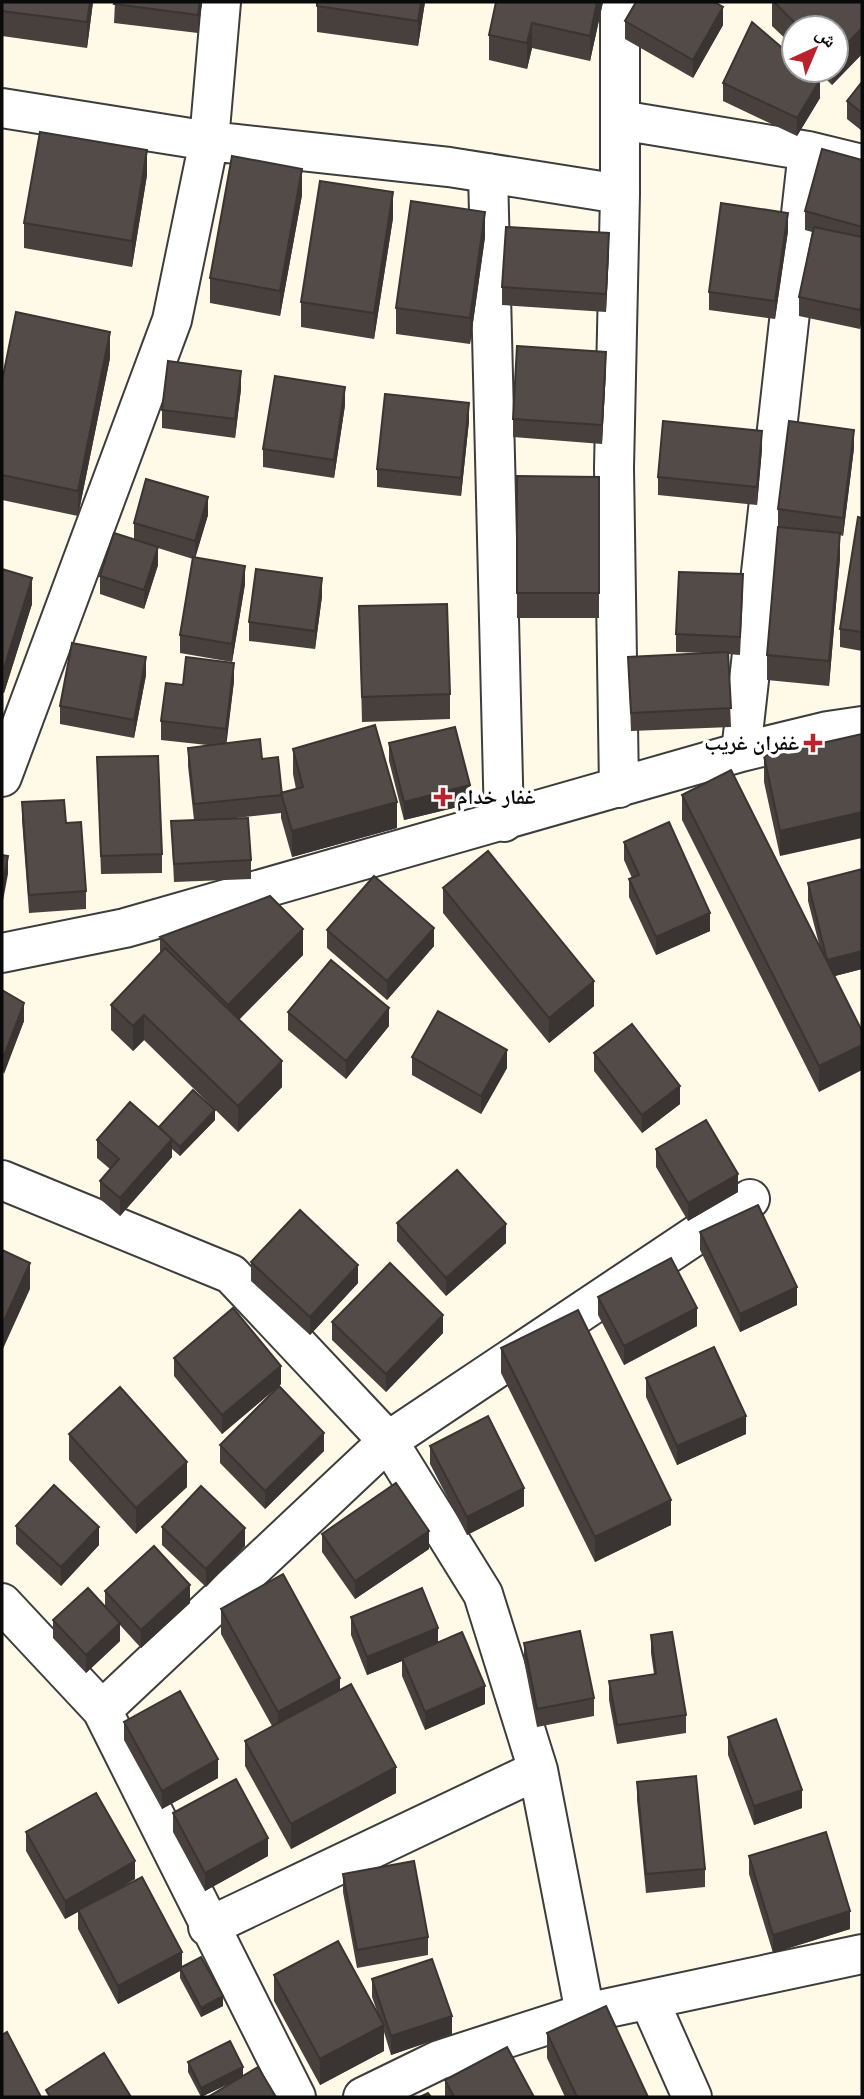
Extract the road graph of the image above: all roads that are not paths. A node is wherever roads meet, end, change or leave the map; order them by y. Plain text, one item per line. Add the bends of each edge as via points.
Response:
1 (221, 2) edge
2 (620, 2) edge
3 (2, 108) edge
4 (620, 120) junction
5 (209, 141) junction
6 (808, 150) junction
7 (862, 164) edge
8 (488, 173) junction
9 (620, 194) junction
10 (13, 712) edge
11 (862, 726) edge
12 (741, 752) junction
13 (2, 777) edge
14 (619, 788) junction
15 (504, 822) junction
16 (2, 953) edge
17 (2, 1180) edge
18 (750, 1199) dead end
19 (388, 1441) junction
20 (2, 1603) edge
21 (102, 1710) junction
22 (538, 1770) junction
23 (208, 1927) junction
24 (862, 1954) edge
25 (649, 2000) junction
26 (585, 2013) junction
27 (296, 2097) edge
28 (363, 2097) edge
29 (692, 2097) edge

1 - 5 street
2 - 4 street
3 - 5 street
4 - 6 street
4 - 9 street
5 - 8 street
5 - 10 street via 172,320
6 - 7 street
6 - 12 street
8 - 9 street
8 - 15 street
9 - 14 street via 614,468
10 - 13 street
11 - 12 street
12 - 14 street
14 - 15 street
15 - 16 street via 125,928
17 - 19 street via 230,1273
18 - 19 street
19 - 21 street
19 - 22 street via 484,1594
20 - 21 street
21 - 23 street
22 - 23 street
22 - 26 street
23 - 27 street
24 - 25 street
25 - 26 street
25 - 29 street
26 - 28 street via 439,2060

